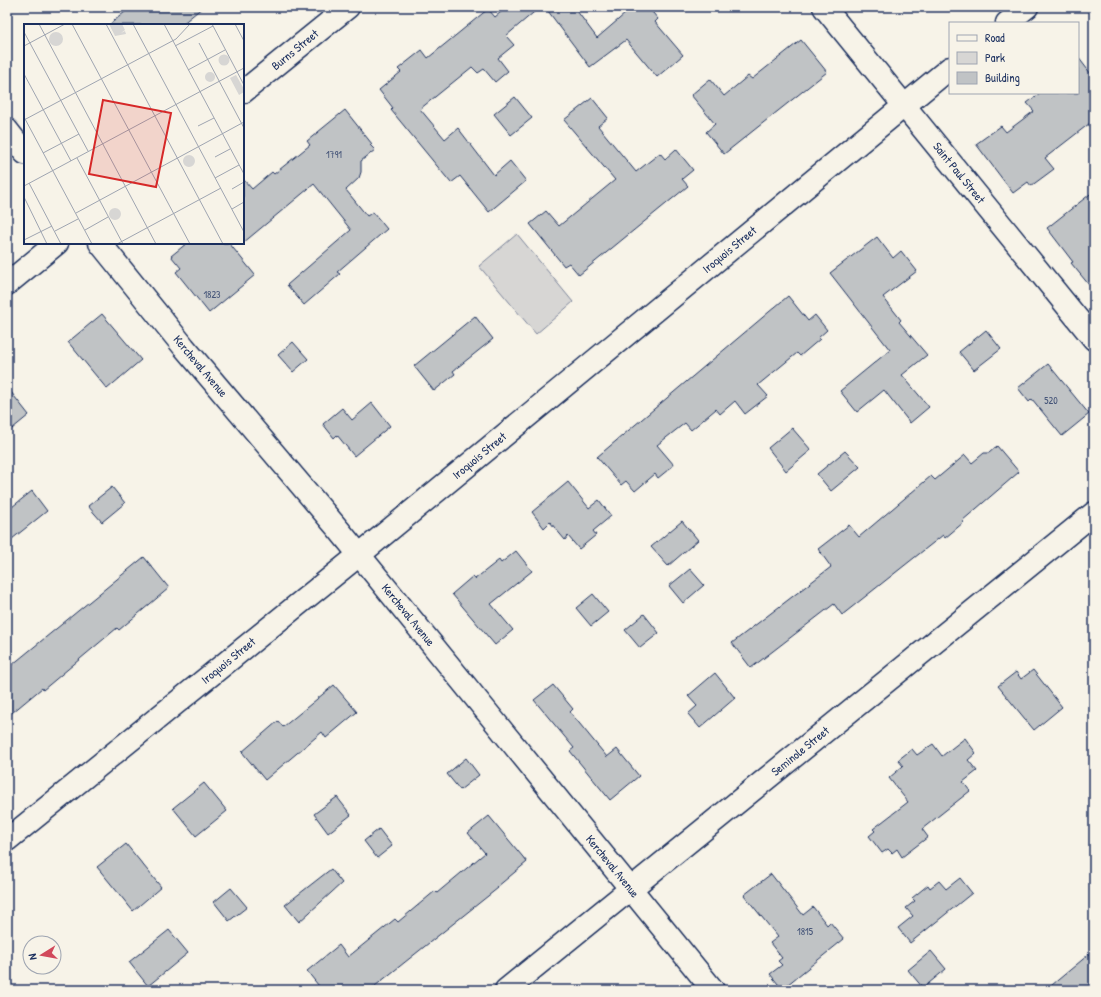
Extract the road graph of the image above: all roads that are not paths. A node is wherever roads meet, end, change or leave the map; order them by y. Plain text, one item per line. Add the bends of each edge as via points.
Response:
1 (348, 7) edge
2 (824, 7) edge
3 (1027, 7) edge
4 (1008, 22) edge
5 (949, 69) edge
6 (244, 91) edge
7 (905, 105) junction
8 (7, 130) edge
9 (24, 151) edge
10 (56, 244) edge
11 (101, 244) edge
12 (7, 284) edge
13 (1094, 339) edge
14 (1094, 513) edge
15 (359, 555) junction
16 (7, 840) edge
17 (632, 889) junction
18 (506, 990) edge
19 (713, 990) edge

1 - 6 street, Burns Street
2 - 7 street, Saint Paul Street
3 - 4 street
5 - 7 street, Iroquois Street
7 - 13 street, Saint Paul Street
7 - 15 street, Iroquois Street
8 - 9 street
10 - 12 street
11 - 15 street, Kercheval Avenue
14 - 17 street, Seminole Street
15 - 16 street, Iroquois Street
15 - 17 street, Kercheval Avenue
17 - 18 street, Seminole Street
17 - 19 street, Kercheval Avenue

